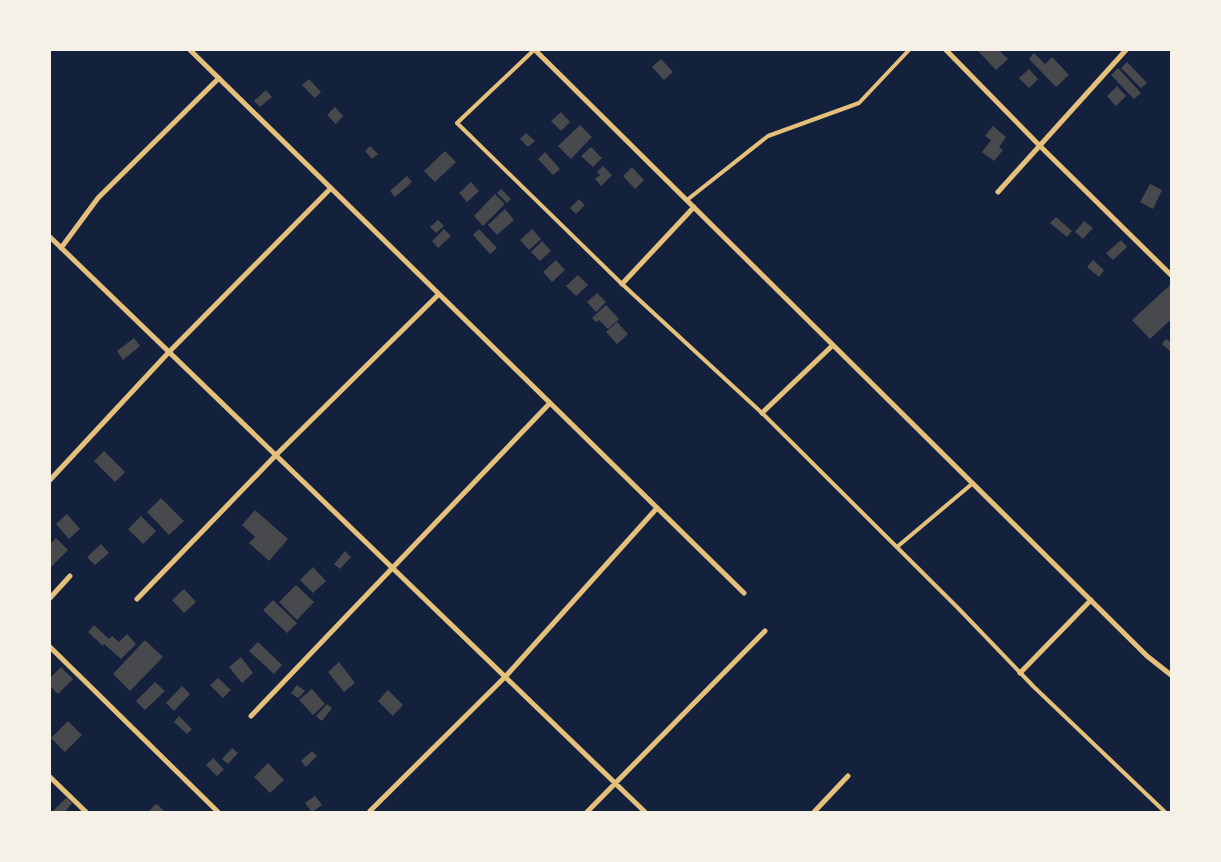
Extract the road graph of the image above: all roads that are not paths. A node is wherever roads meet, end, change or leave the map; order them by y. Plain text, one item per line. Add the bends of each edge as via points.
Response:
1 (190, 50) edge
2 (534, 50) edge
3 (909, 50) edge
4 (946, 50) edge
5 (1126, 50) edge
6 (219, 78) junction
7 (1040, 146) junction
8 (331, 188) junction
9 (998, 192) dead end
10 (687, 200) junction
11 (694, 207) junction
12 (50, 237) edge
13 (62, 248) junction
14 (1171, 275) edge
15 (622, 284) junction
16 (439, 294) junction
17 (833, 345) junction
18 (169, 352) junction
19 (550, 403) junction
20 (762, 413) junction
21 (276, 455) junction
22 (50, 480) edge
23 (973, 483) junction
24 (657, 508) junction
25 (897, 547) junction
26 (392, 568) junction
27 (70, 576) dead end
28 (744, 594) dead end
29 (50, 598) edge
30 (137, 599) dead end
31 (1091, 600) junction
32 (765, 631) dead end
33 (50, 647) edge
34 (1020, 673) junction
35 (1171, 675) edge
36 (505, 677) junction
37 (251, 716) dead end
38 (848, 776) dead end
39 (50, 777) edge
40 (615, 783) junction
41 (370, 811) dead end
42 (86, 812) edge
43 (218, 812) edge
44 (587, 812) edge
45 (645, 812) edge
46 (814, 812) edge
47 (1165, 812) edge

1 - 6 street
2 - 10 street
2 - 15 lane via 457,123
3 - 10 lane via 859,103 768,136
4 - 7 street
5 - 7 street
6 - 8 street
6 - 13 street via 98,198
7 - 9 street
7 - 14 street
8 - 16 street
8 - 18 street
10 - 11 street
11 - 15 street
11 - 17 street
12 - 13 street
13 - 18 street
15 - 20 lane
16 - 19 street
16 - 21 street
17 - 20 street
17 - 23 street
18 - 21 street
18 - 22 street
19 - 24 street
19 - 26 street
20 - 25 lane
21 - 26 street
21 - 30 street
23 - 25 lane
23 - 31 street
24 - 28 street
24 - 36 street
25 - 34 lane
26 - 36 street
26 - 37 street
27 - 29 street
31 - 34 street
31 - 35 street via 1147,656
32 - 40 street
33 - 43 street
34 - 47 lane
36 - 40 street
36 - 41 street
38 - 46 street
39 - 42 street
40 - 44 street
40 - 45 street

